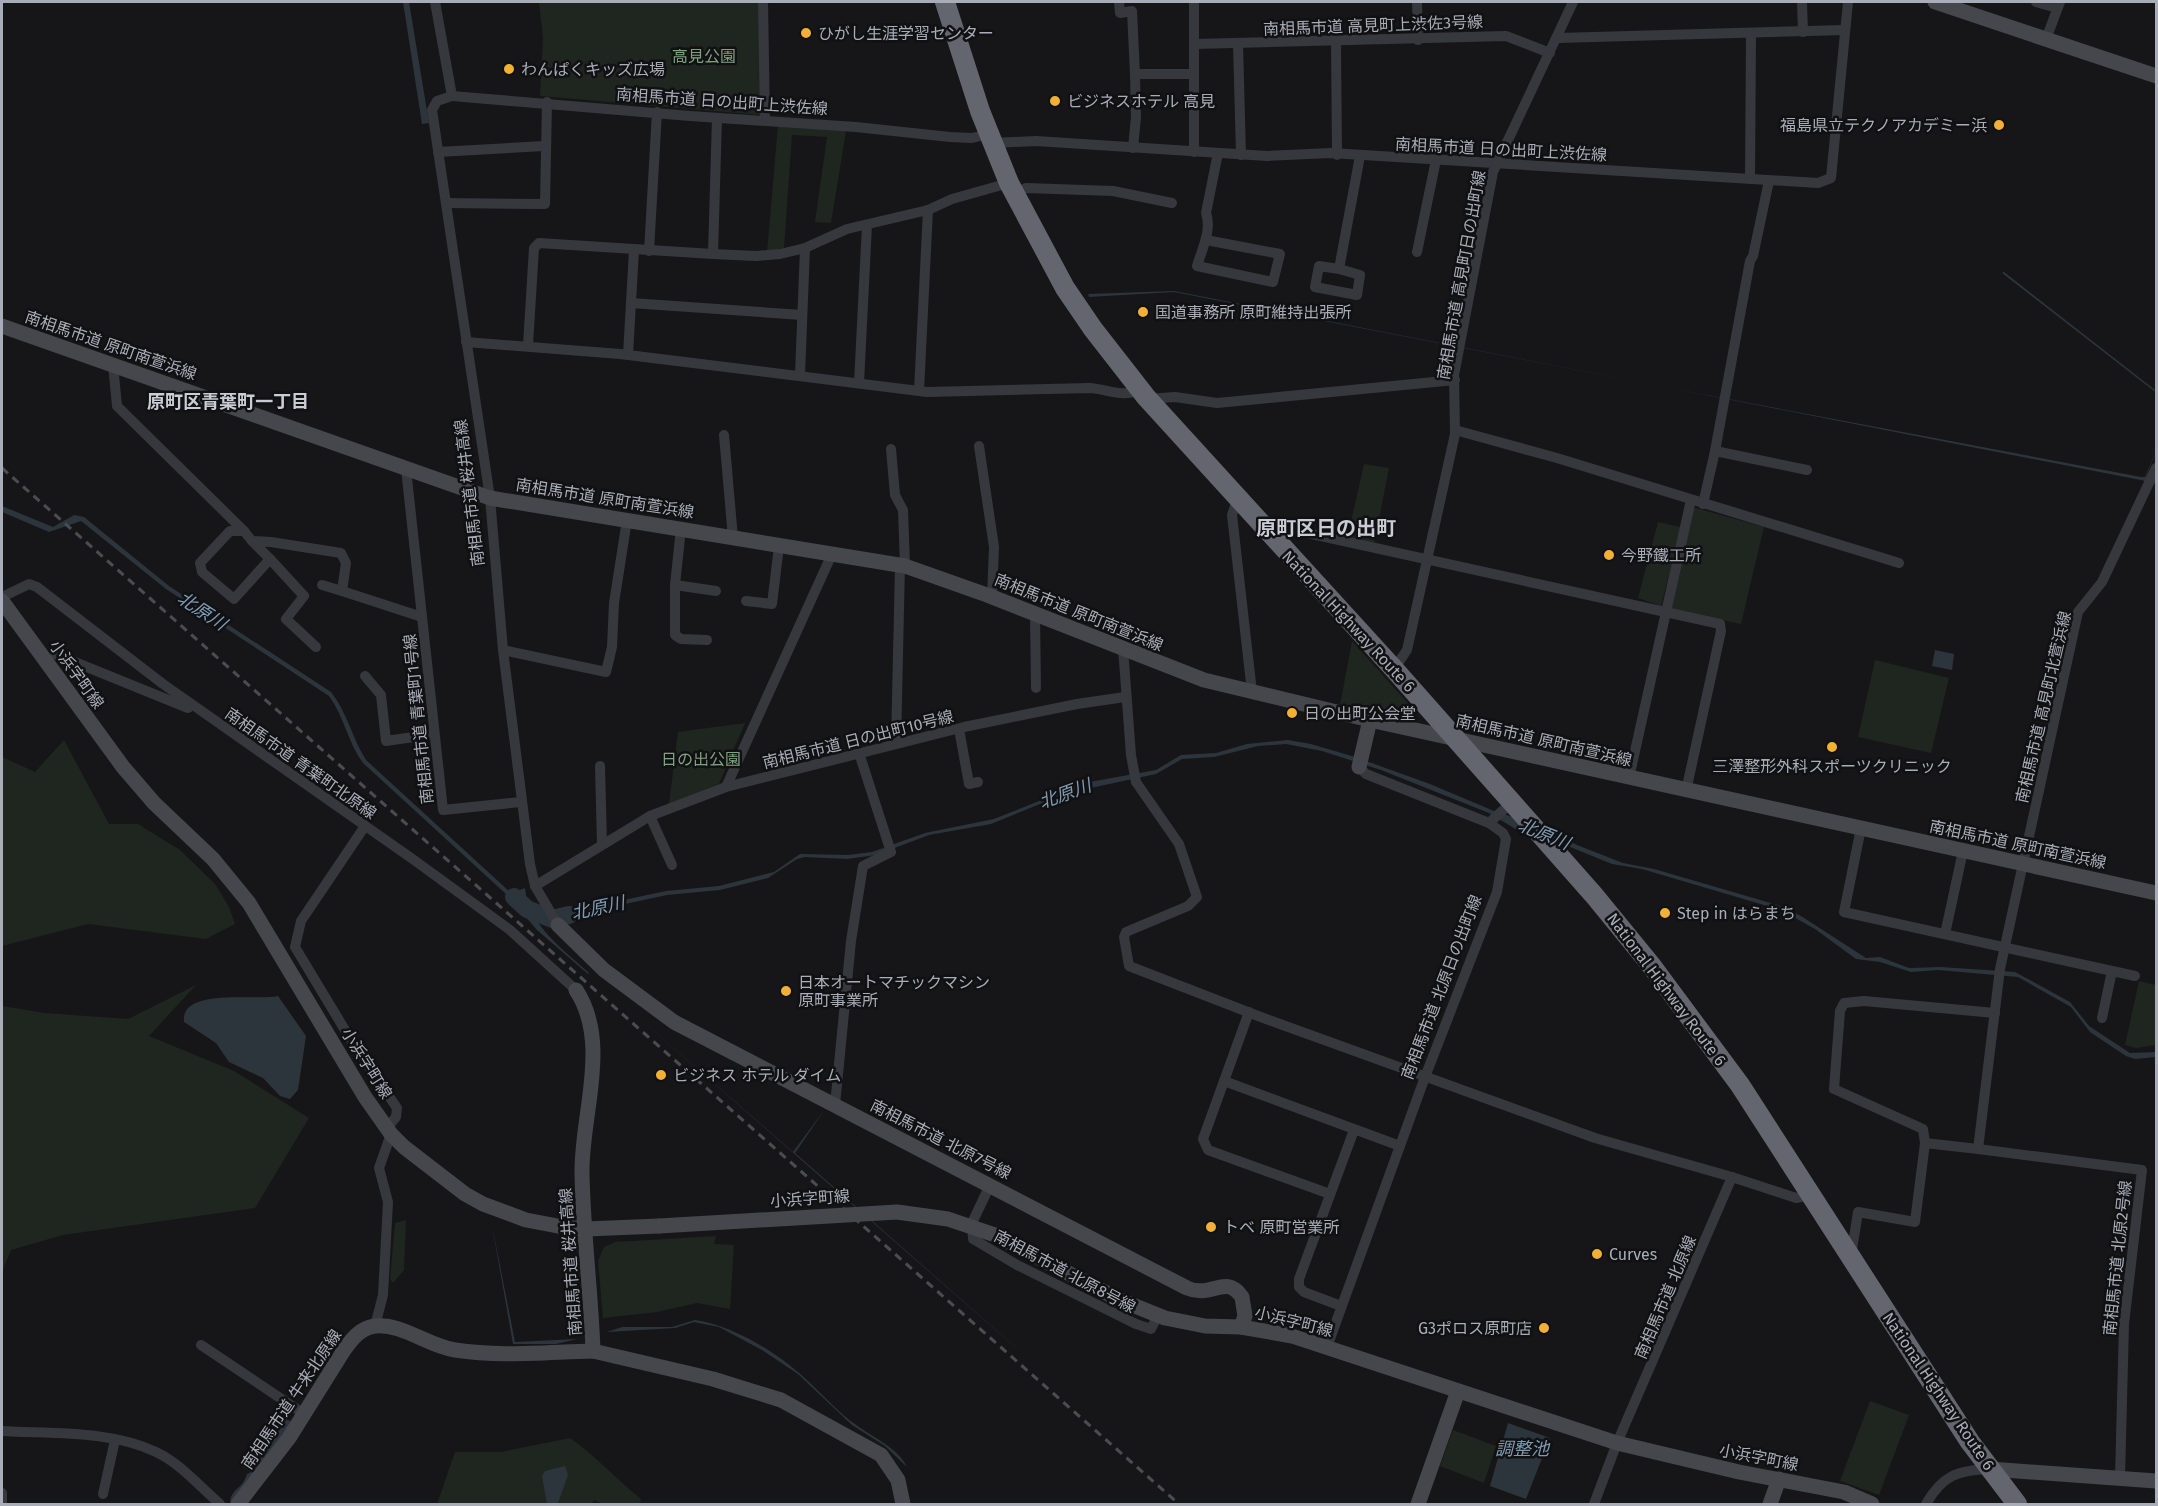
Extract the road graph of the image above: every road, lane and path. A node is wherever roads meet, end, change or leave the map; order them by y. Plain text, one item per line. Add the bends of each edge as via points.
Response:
1 (435, 2) edge
2 (763, 2) edge
3 (945, 2) edge
4 (1119, 2) edge
5 (1194, 2) edge
6 (1417, 2) edge
7 (1573, 2) edge
8 (1802, 2) edge
9 (1848, 2) edge
10 (1935, 2) edge
11 (2036, 2) edge
12 (2058, 5) edge
13 (1845, 30) junction
14 (1803, 32) junction
15 (1751, 33) junction
16 (1558, 38) junction
17 (2046, 39) junction
18 (1418, 40) junction
19 (1335, 42) junction
20 (1194, 44) junction
21 (1238, 44) junction
22 (1550, 53) junction
23 (1134, 74) junction
24 (1194, 74) junction
25 (2157, 76) edge
26 (452, 96) junction
27 (547, 102) junction
28 (657, 112) junction
29 (717, 118) junction
30 (765, 120) junction
31 (991, 139) junction
32 (544, 146) junction
33 (1133, 148) junction
34 (438, 152) junction
35 (1194, 152) junction
36 (1218, 153) junction
37 (1241, 155) junction
38 (1337, 155) junction
39 (1360, 156) junction
40 (1436, 160) junction
41 (1496, 164) junction
42 (1750, 179) junction
43 (1769, 181) junction
44 (1011, 188) junction
45 (446, 203) junction
46 (1172, 203) dead end
47 (928, 210) junction
48 (867, 225) junction
49 (1206, 240) junction
50 (805, 248) junction
51 (634, 250) junction
52 (649, 251) junction
53 (1417, 252) dead end
54 (713, 255) junction
55 (1339, 269) dead end
56 (631, 303) junction
57 (802, 315) junction
58 (2, 326) edge
59 (466, 342) junction
60 (528, 345) junction
61 (628, 355) junction
62 (113, 365) junction
63 (800, 375) junction
64 (1455, 380) junction
65 (859, 383) junction
66 (919, 391) junction
67 (1144, 394) junction
68 (1455, 430) junction
69 (724, 435) dead end
70 (979, 446) dead end
71 (891, 449) dead end
72 (1715, 451) junction
73 (2157, 468) edge
74 (406, 469) junction
75 (1807, 470) dead end
76 (490, 498) junction
77 (1237, 500) junction
78 (1691, 500) junction
79 (1703, 504) junction
80 (627, 519) junction
81 (681, 528) junction
82 (244, 531) junction
83 (1269, 535) junction
84 (733, 537) junction
85 (252, 541) junction
86 (779, 546) junction
87 (832, 554) junction
88 (270, 559) junction
89 (1428, 561) junction
90 (1899, 563) dead end
91 (902, 565) junction
92 (322, 585) dead end
93 (675, 585) junction
94 (342, 591) junction
95 (716, 591) dead end
96 (992, 597) junction
97 (2, 599) edge
98 (746, 602) dead end
99 (1665, 612) junction
100 (1035, 614) junction
101 (422, 617) junction
102 (707, 640) dead end
103 (316, 647) dead end
104 (1123, 648) junction
105 (503, 650) junction
106 (55, 654) dead end
107 (1394, 669) junction
108 (365, 676) dead end
109 (1036, 688) dead end
110 (1252, 692) junction
111 (1125, 698) junction
112 (201, 711) junction
113 (1370, 720) junction
114 (959, 729) junction
115 (434, 735) junction
116 (1454, 738) junction
117 (896, 744) junction
118 (859, 753) junction
119 (1360, 760) joint
120 (600, 766) dead end
121 (1629, 778) junction
122 (978, 782) dead end
123 (726, 787) junction
124 (1686, 791) junction
125 (521, 802) junction
126 (1503, 813) junction
127 (650, 816) junction
128 (365, 826) junction
129 (1861, 828) junction
130 (602, 844) junction
131 (1963, 851) junction
132 (2023, 864) junction
133 (672, 866) dead end
134 (536, 886) junction
135 (2157, 893) edge
136 (558, 925) joint
137 (1945, 934) junction
138 (2005, 947) junction
139 (297, 951) junction
140 (281, 955) junction
141 (604, 970) joint
142 (2112, 970) junction
143 (2135, 976) dead end
144 (576, 990) joint
145 (1249, 1012) junction
146 (1995, 1013) junction
147 (2102, 1018) dead end
148 (1425, 1077) junction
149 (1224, 1081) junction
150 (835, 1105) junction
151 (1354, 1130) junction
152 (389, 1131) junction
153 (1925, 1143) junction
154 (1400, 1146) junction
155 (1978, 1149) junction
156 (1732, 1177) junction
157 (990, 1185) junction
158 (1330, 1194) junction
159 (1810, 1195) junction
160 (586, 1229) junction
161 (1851, 1257) junction
162 (1341, 1306) junction
163 (1158, 1315) junction
164 (375, 1326) junction
165 (1241, 1327) junction
166 (201, 1345) dead end
167 (1327, 1347) junction
168 (593, 1351) junction
169 (1458, 1391) junction
170 (304, 1414) junction
171 (2, 1431) edge
172 (115, 1440) junction
173 (1617, 1443) junction
174 (1990, 1469) junction
175 (2120, 1478) junction
176 (1779, 1479) junction
177 (2157, 1480) edge
178 (2, 1493) edge
179 (103, 1494) dead end
180 (2, 1504) edge
181 (220, 1504) edge
182 (238, 1504) edge
183 (903, 1504) edge
184 (1418, 1504) edge
185 (1594, 1504) edge
186 (1770, 1504) edge
187 (1872, 1504) edge
188 (1926, 1504) edge
189 (2017, 1504) edge

1 - 26 street
2 - 30 street
3 - 31 highway, National Highway Route 6
4 - 23 street via 1120,13 1132,11
5 - 20 street
6 - 18 street
7 - 16 street, 南相馬市道 高見町日の出町線
8 - 14 street
9 - 13 street, 南相馬市道 日の出町上渋佐線
10 - 17 street
11 - 12 street
12 - 17 street
13 - 14 street
13 - 43 street, 南相馬市道 日の出町上渋佐線 via 1831,177 1818,183
14 - 15 street
15 - 16 street
15 - 42 street
16 - 22 street, 南相馬市道 高見町日の出町線
17 - 25 street
18 - 19 street, 南相馬市道 高見町上渋佐3号線
18 - 22 street, 南相馬市道 高見町上渋佐3号線 via 1506,36
19 - 21 street, 南相馬市道 高見町上渋佐3号線
19 - 38 street
20 - 21 street, 南相馬市道 高見町上渋佐3号線
20 - 24 street
21 - 37 street
22 - 41 street, 南相馬市道 高見町日の出町線
23 - 24 street
23 - 33 street
24 - 35 street
26 - 27 street, 南相馬市道 日の出町上渋佐線
26 - 34 street, 南相馬市道 桜井高線 via 437,101 432,110
27 - 28 street, 南相馬市道 日の出町上渋佐線
27 - 32 street
28 - 29 street, 南相馬市道 日の出町上渋佐線
28 - 52 street
29 - 30 street, 南相馬市道 日の出町上渋佐線
29 - 54 street
30 - 31 street, 南相馬市道 日の出町上渋佐線
31 - 33 street, 南相馬市道 日の出町上渋佐線
31 - 44 highway, National Highway Route 6
32 - 34 street
32 - 45 street via 545,204
33 - 35 street, 南相馬市道 日の出町上渋佐線
34 - 45 street, 南相馬市道 桜井高線
35 - 36 street, 南相馬市道 日の出町上渋佐線
36 - 37 street, 南相馬市道 日の出町上渋佐線
36 - 49 street via 1206,213
37 - 38 street, 南相馬市道 日の出町上渋佐線
38 - 39 street, 南相馬市道 日の出町上渋佐線
39 - 40 street, 南相馬市道 日の出町上渋佐線
39 - 55 street
40 - 41 street, 南相馬市道 日の出町上渋佐線
40 - 53 street
41 - 42 street, 南相馬市道 日の出町上渋佐線
41 - 64 street, 南相馬市道 高見町日の出町線
42 - 43 street, 南相馬市道 日の出町上渋佐線
43 - 72 street
44 - 46 street via 1113,192
44 - 47 street via 952,199
44 - 67 highway, National Highway Route 6 via 1065,288
45 - 59 street, 南相馬市道 桜井高線
47 - 48 street
47 - 66 street
48 - 50 street
48 - 65 street
49 - 49 street via 1197,266 1273,282 1280,254
50 - 54 street via 756,256
50 - 57 street
51 - 52 street
51 - 56 street
51 - 60 street via 539,243 534,248
52 - 54 street
56 - 57 street
56 - 61 street
57 - 63 street
58 - 62 street, 南相馬市道 原町南萱浜線
59 - 60 street
59 - 76 street, 南相馬市道 桜井高線
60 - 61 street
61 - 63 street
62 - 74 street, 南相馬市道 原町南萱浜線
62 - 82 street via 117,406
63 - 65 street
64 - 67 street via 1227,402
64 - 68 street, 南相馬市道 高見町日の出町線
65 - 66 street
66 - 67 street via 1103,388 1124,395
67 - 77 highway, National Highway Route 6
68 - 78 street
68 - 89 street, 南相馬市道 高見町日の出町線
69 - 84 street
70 - 96 street via 995,553
71 - 91 street via 895,495 903,510
72 - 75 street
72 - 79 street
73 - 132 street, 南相馬市道 高見町北萱浜線 via 2102,582 2078,612
74 - 76 street, 南相馬市道 原町南萱浜線
74 - 101 street, 南相馬市道 青葉町1号線
76 - 80 street, 南相馬市道 原町南萱浜線
76 - 105 street, 南相馬市道 桜井高線
77 - 83 highway, National Highway Route 6
77 - 110 street via 1232,515
78 - 79 street
78 - 99 street
79 - 90 street
80 - 81 street, 南相馬市道 原町南萱浜線
80 - 105 street via 606,672
81 - 84 street, 南相馬市道 原町南萱浜線
81 - 93 street
82 - 85 street
82 - 88 street via 230,531 200,563 201,572 234,599
83 - 89 street via 1282,528
83 - 107 highway, National Highway Route 6
84 - 86 street, 南相馬市道 原町南萱浜線
85 - 88 street
85 - 94 street via 341,553 346,562
86 - 87 street, 南相馬市道 原町南萱浜線
86 - 98 street via 772,604
87 - 91 street, 南相馬市道 原町南萱浜線
87 - 123 street
88 - 103 street via 304,596 286,619
89 - 99 street
89 - 107 street, 南相馬市道 高見町日の出町線 via 1407,650
91 - 96 street, 南相馬市道 原町南萱浜線
91 - 117 street
92 - 94 street, 南相馬市道 青葉町1号線
93 - 95 street
93 - 102 street via 675,635 681,639
94 - 101 street, 南相馬市道 青葉町1号線
96 - 100 street, 南相馬市道 原町南萱浜線
97 - 112 street, 南相馬市道 青葉町北原線 via 29,584 37,587
97 - 140 street, 小浜字町線 via 123,767 154,803 213,859 249,903
99 - 121 street
99 - 124 street via 1720,624 1721,632
100 - 104 street, 南相馬市道 原町南萱浜線
100 - 109 street
101 - 115 street, 南相馬市道 青葉町1号線
104 - 110 street, 南相馬市道 原町南萱浜線 via 1190,676
104 - 111 street
105 - 125 street, 南相馬市道 桜井高線
106 - 112 street
107 - 116 highway, National Highway Route 6
108 - 115 street via 381,695 386,741
110 - 113 street, 南相馬市道 原町南萱浜線
111 - 114 street, 南相馬市道 日の出町10号線
111 - 145 street via 1136,782 1179,844 1197,897 1188,906 1126,932 1129,966
112 - 128 street, 南相馬市道 青葉町北原線
113 - 116 street, 南相馬市道 原町南萱浜線
113 - 119 street
114 - 117 street, 南相馬市道 日の出町10号線
114 - 122 street via 969,784
115 - 125 street, 南相馬市道 青葉町1号線 via 443,810
116 - 121 street, 南相馬市道 原町南萱浜線
116 - 126 highway, National Highway Route 6
117 - 118 street, 南相馬市道 日の出町10号線
118 - 123 street, 南相馬市道 日の出町10号線
118 - 150 street via 890,848 862,866
119 - 126 street via 1366,774 1431,798
120 - 130 street
121 - 124 street, 南相馬市道 原町南萱浜線
123 - 127 street, 南相馬市道 日の出町10号線
124 - 129 street, 南相馬市道 原町南萱浜線
125 - 134 street, 南相馬市道 桜井高線
126 - 148 street, 南相馬市道 北原日の出町線 via 1506,839 1497,892
126 - 159 highway, National Highway Route 6 via 1550,846 1593,894 1740,1085
127 - 130 street, 南相馬市道 日の出町10号線
127 - 133 street
128 - 139 street via 301,921 295,941
128 - 144 street, 南相馬市道 青葉町北原線 via 510,930
129 - 131 street, 南相馬市道 原町南萱浜線
129 - 137 street via 1844,912
130 - 134 street, 南相馬市道 日の出町10号線
131 - 132 street, 南相馬市道 原町南萱浜線
131 - 137 street
132 - 135 street, 南相馬市道 原町南萱浜線
132 - 138 street, 南相馬市道 高見町北萱浜線
134 - 136 street, 南相馬市道 桜井高線
136 - 141 street, 南相馬市道 桜井高線
137 - 138 street
138 - 142 street
138 - 146 street, 南相馬市道 高見町北萱浜線
139 - 140 street
139 - 152 street via 397,1108
140 - 152 street, 小浜字町線
141 - 150 street, 南相馬市道 北原7号線 via 674,1022
142 - 143 street
142 - 147 street
144 - 160 street, 南相馬市道 桜井高線 via 586,1007 592,1051 582,1156
145 - 148 street
145 - 149 street
146 - 153 street via 1864,1001 1844,1003 1833,1089 1923,1129
146 - 155 street
148 - 154 street, 南相馬市道 北原日の出町線
148 - 156 street via 1595,1138
149 - 151 street
149 - 158 street via 1203,1139 1208,1150
150 - 157 street, 南相馬市道 北原7号線
151 - 154 street
151 - 158 street
152 - 160 street, 小浜字町線 via 447,1183 483,1204 526,1220
152 - 164 street via 379,1168 388,1202 383,1294
153 - 155 street
153 - 161 street via 1915,1222 1858,1212
154 - 162 street, 南相馬市道 北原日の出町線
155 - 175 street, 南相馬市道 北原2号線 via 2142,1170 2124,1324
156 - 159 street via 1796,1198
156 - 173 street, 南相馬市道 北原線
157 - 163 street, 南相馬市道 北原8号線 via 972,1222 973,1239 1136,1324 1151,1329
157 - 165 street, 南相馬市道 北原7号線 via 1195,1292 1232,1287 1242,1297 1245,1316
158 - 162 street via 1299,1287
159 - 161 highway, National Highway Route 6
160 - 163 street, 小浜字町線, bridge via 897,1212 948,1219 995,1235 1120,1300
160 - 168 street, 南相馬市道 桜井高線
161 - 174 highway, National Highway Route 6
162 - 167 street, 南相馬市道 北原日の出町線
163 - 165 street, 小浜字町線 via 1205,1326
164 - 168 street via 391,1327 435,1345 464,1351
164 - 170 street, 南相馬市道 牛来北原線 via 353,1338
165 - 167 street, 小浜字町線
166 - 170 street
167 - 169 street, 小浜字町線
168 - 183 street, 南相馬市道 桜井高線 via 713,1379 781,1400 881,1455 898,1480
169 - 173 street, 小浜字町線
169 - 184 street
170 - 182 street, 南相馬市道 牛来北原線 via 277,1456
171 - 172 street
172 - 179 street
172 - 181 street via 158,1452
173 - 176 street, 小浜字町線
173 - 185 street, 南相馬市道 北原線
174 - 175 street
174 - 188 street via 1947,1478 1935,1488
174 - 189 highway, National Highway Route 6
175 - 177 street
176 - 186 street
176 - 187 street, 小浜字町線 via 1844,1492
178 - 180 street

